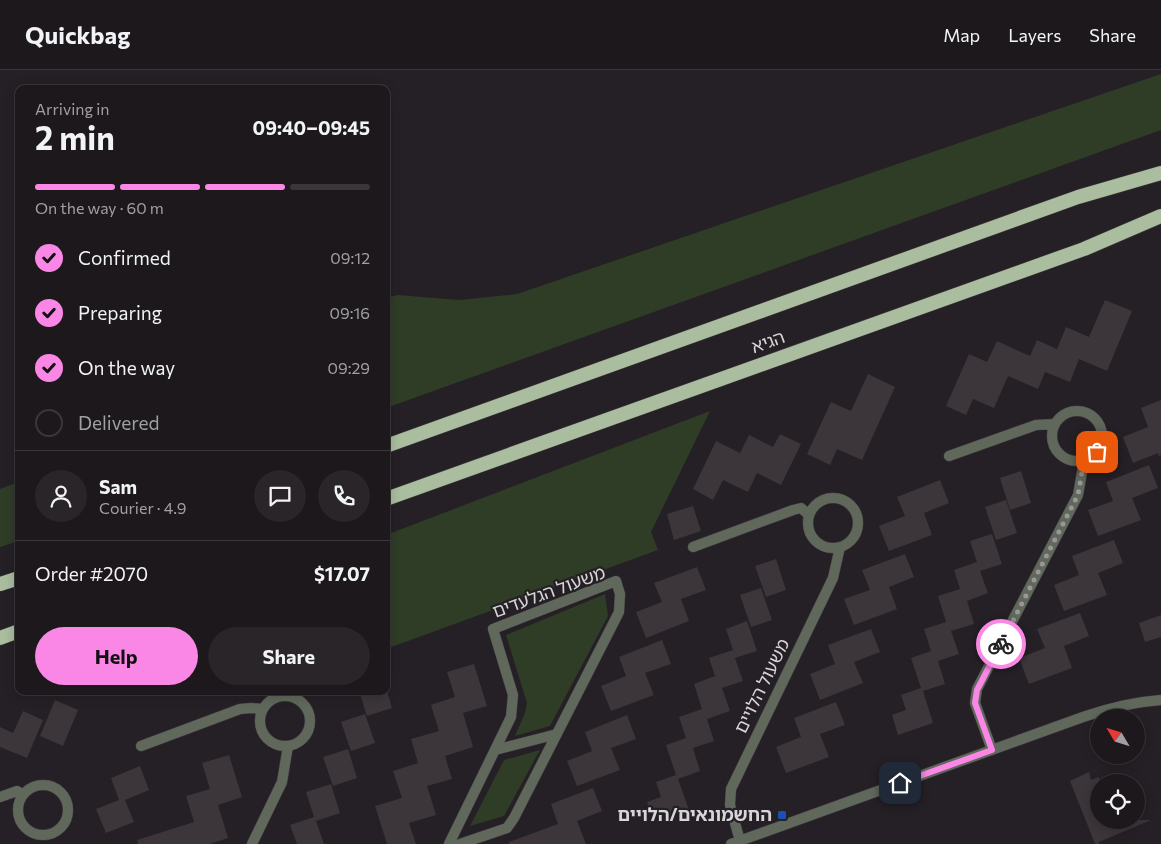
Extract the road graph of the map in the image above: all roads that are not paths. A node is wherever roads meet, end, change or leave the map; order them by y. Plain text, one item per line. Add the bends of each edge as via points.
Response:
1 (1161, 172) edge
2 (1161, 216) edge
3 (1161, 224) edge
4 (1084, 249) junction
5 (1055, 424) junction
6 (390, 445) edge
7 (949, 456) dead end
8 (1084, 461) junction
9 (390, 498) edge
10 (809, 515) junction
11 (693, 547) dead end
12 (840, 548) junction
13 (15, 579) edge
14 (0, 584) edge
15 (15, 632) edge
16 (0, 638) edge
17 (1161, 700) edge
18 (263, 709) junction
19 (556, 734) junction
20 (140, 746) dead end
21 (288, 746) junction
22 (495, 750) junction
23 (992, 750) junction
24 (23, 795) junction
25 (0, 797) edge
26 (51, 839) edge
27 (735, 842) edge
28 (252, 844) edge
29 (450, 844) edge
30 (460, 844) edge

1 - 6 highway, הגיא via 1078,197
2 - 4 highway, הגיא
3 - 4 highway
4 - 9 highway, הגיא
5 - 7 street via 1036,424
5 - 8 street via 1052,439 1058,454 1069,460
5 - 8 street via 1063,415 1074,411 1086,412 1096,419 1102,429 1102,441 1097,452
8 - 23 street via 1078,495 977,690 975,703
10 - 11 street via 801,508 793,510
10 - 12 street via 808,526 814,540 828,548
10 - 12 street via 819,502 830,498 842,499 852,506 858,516 857,532
12 - 27 street, משעול הלויים via 832,578 731,789
13 - 14 highway
15 - 16 highway
17 - 23 street via 1111,708
18 - 20 street via 240,709
18 - 21 street via 260,724 264,735 272,743
18 - 21 street via 271,700 282,696 297,699 306,707 310,718 309,730 299,742
19 - 22 street
19 - 22 street, משעול הגלעדים via 619,612 620,594 616,581 493,629 513,695 511,717
19 - 30 street, משעול הגלעדים via 507,828
21 - 28 street via 282,782
22 - 29 street, משעול הגלעדים
23 - 27 street
24 - 25 street via 17,791
24 - 26 street via 17,810 24,828
24 - 26 street via 40,785 61,793 68,815

